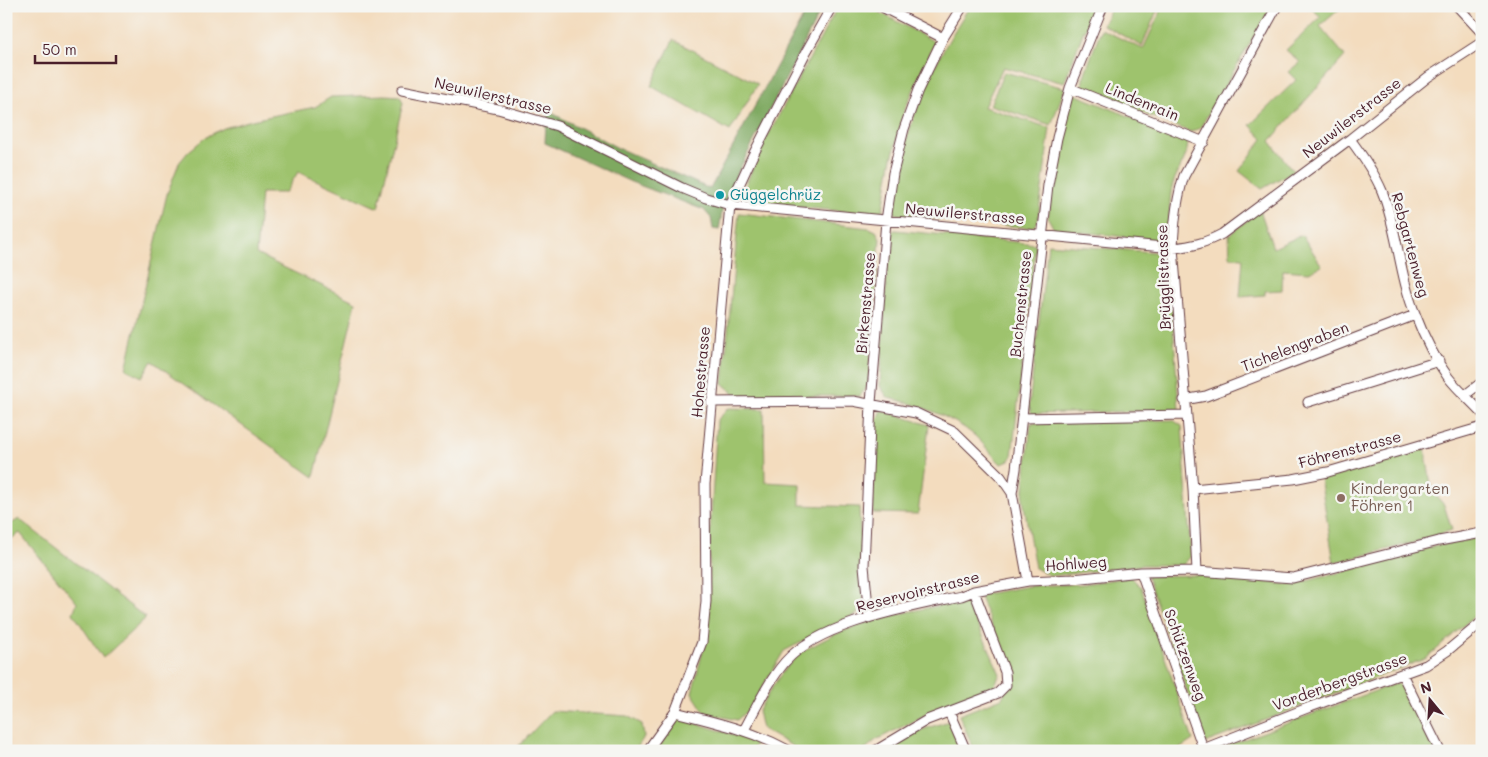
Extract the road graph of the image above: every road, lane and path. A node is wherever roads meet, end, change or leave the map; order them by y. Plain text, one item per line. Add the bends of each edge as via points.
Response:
1 (832, 6) edge
2 (880, 6) edge
3 (962, 6) edge
4 (1104, 6) edge
5 (1277, 6) edge
6 (1457, 6) edge
7 (1482, 33) edge
8 (943, 38) junction
9 (1482, 42) edge
10 (1070, 88) junction
11 (402, 90) dead end
12 (1350, 139) junction
13 (1204, 142) junction
14 (730, 205) junction
15 (886, 220) junction
16 (1043, 235) junction
17 (1173, 248) junction
18 (1416, 316) junction
19 (1439, 362) junction
20 (1482, 382) edge
21 (1465, 396) junction
22 (1184, 400) junction
23 (711, 402) junction
24 (1308, 402) dead end
25 (871, 403) junction
26 (1482, 413) edge
27 (1186, 414) junction
28 (1022, 418) junction
29 (1482, 427) edge
30 (1192, 490) junction
31 (1012, 493) junction
32 (1482, 533) edge
33 (1197, 570) junction
34 (1141, 572) junction
35 (1028, 581) junction
36 (974, 591) junction
37 (870, 616) junction
38 (1482, 622) edge
39 (1402, 674) junction
40 (675, 712) junction
41 (949, 712) junction
42 (744, 730) junction
43 (1200, 749) edge
44 (647, 751) edge
45 (790, 751) edge
46 (875, 751) edge
47 (966, 751) edge
48 (1440, 751) edge

1 - 14 street, Hohestrasse
2 - 8 street
3 - 8 street, Birkenstrasse
4 - 10 street, Buchenstrasse
5 - 13 street, Brügglistrasse
6 - 7 street
8 - 15 street, Birkenstrasse via 904,129
9 - 12 street, Neuwilerstrasse via 1428,76
10 - 13 street, Lindenrain
10 - 16 street, Buchenstrasse via 1050,176
11 - 14 street, Neuwilerstrasse via 498,108 557,126 682,188
12 - 17 street, Neuwilerstrasse via 1222,234 1193,246
12 - 18 street, Rebgartenweg via 1382,190
13 - 17 street, Brügglistrasse via 1178,193
14 - 15 street, Neuwilerstrasse
14 - 23 street, Hohestrasse
15 - 16 street, Neuwilerstrasse
15 - 25 street, Birkenstrasse
16 - 17 street, Neuwilerstrasse
16 - 28 street, Buchenstrasse
17 - 22 street, Brügglistrasse
18 - 19 street, Rebgartenweg
18 - 22 street, Tichelengraben via 1206,396
19 - 21 street, Rebgartenweg
19 - 24 street
20 - 21 street
21 - 26 street, Rebgartenweg
22 - 27 street, Brügglistrasse
23 - 25 street, Hohlweg
23 - 40 street, Hohestrasse via 705,484 706,601 702,642
25 - 31 street, Hohlweg via 916,413 954,431 1001,477
25 - 37 street, Birkenstrasse via 864,566
27 - 28 street
27 - 30 street, Brügglistrasse
28 - 31 street, Buchenstrasse
29 - 30 street, Föhrenstrasse via 1328,472
30 - 33 street, Brügglistrasse
31 - 35 street, Hohlweg
32 - 33 street, Hohlweg via 1293,578
33 - 34 street, Hohlweg
34 - 35 street, Hohlweg
34 - 43 street, Schützenweg
35 - 36 street, Reservoirstrasse
36 - 37 street, Reservoirstrasse
36 - 41 street via 1005,672 1006,685 998,693
37 - 42 street, Reservoirstrasse via 811,641 786,661 767,686
38 - 39 street, Vorderbergstrasse via 1426,665
39 - 43 street, Vorderbergstrasse
39 - 48 street
40 - 42 street
40 - 44 street, Hohestrasse
41 - 46 street via 927,720
41 - 47 street
42 - 45 street

